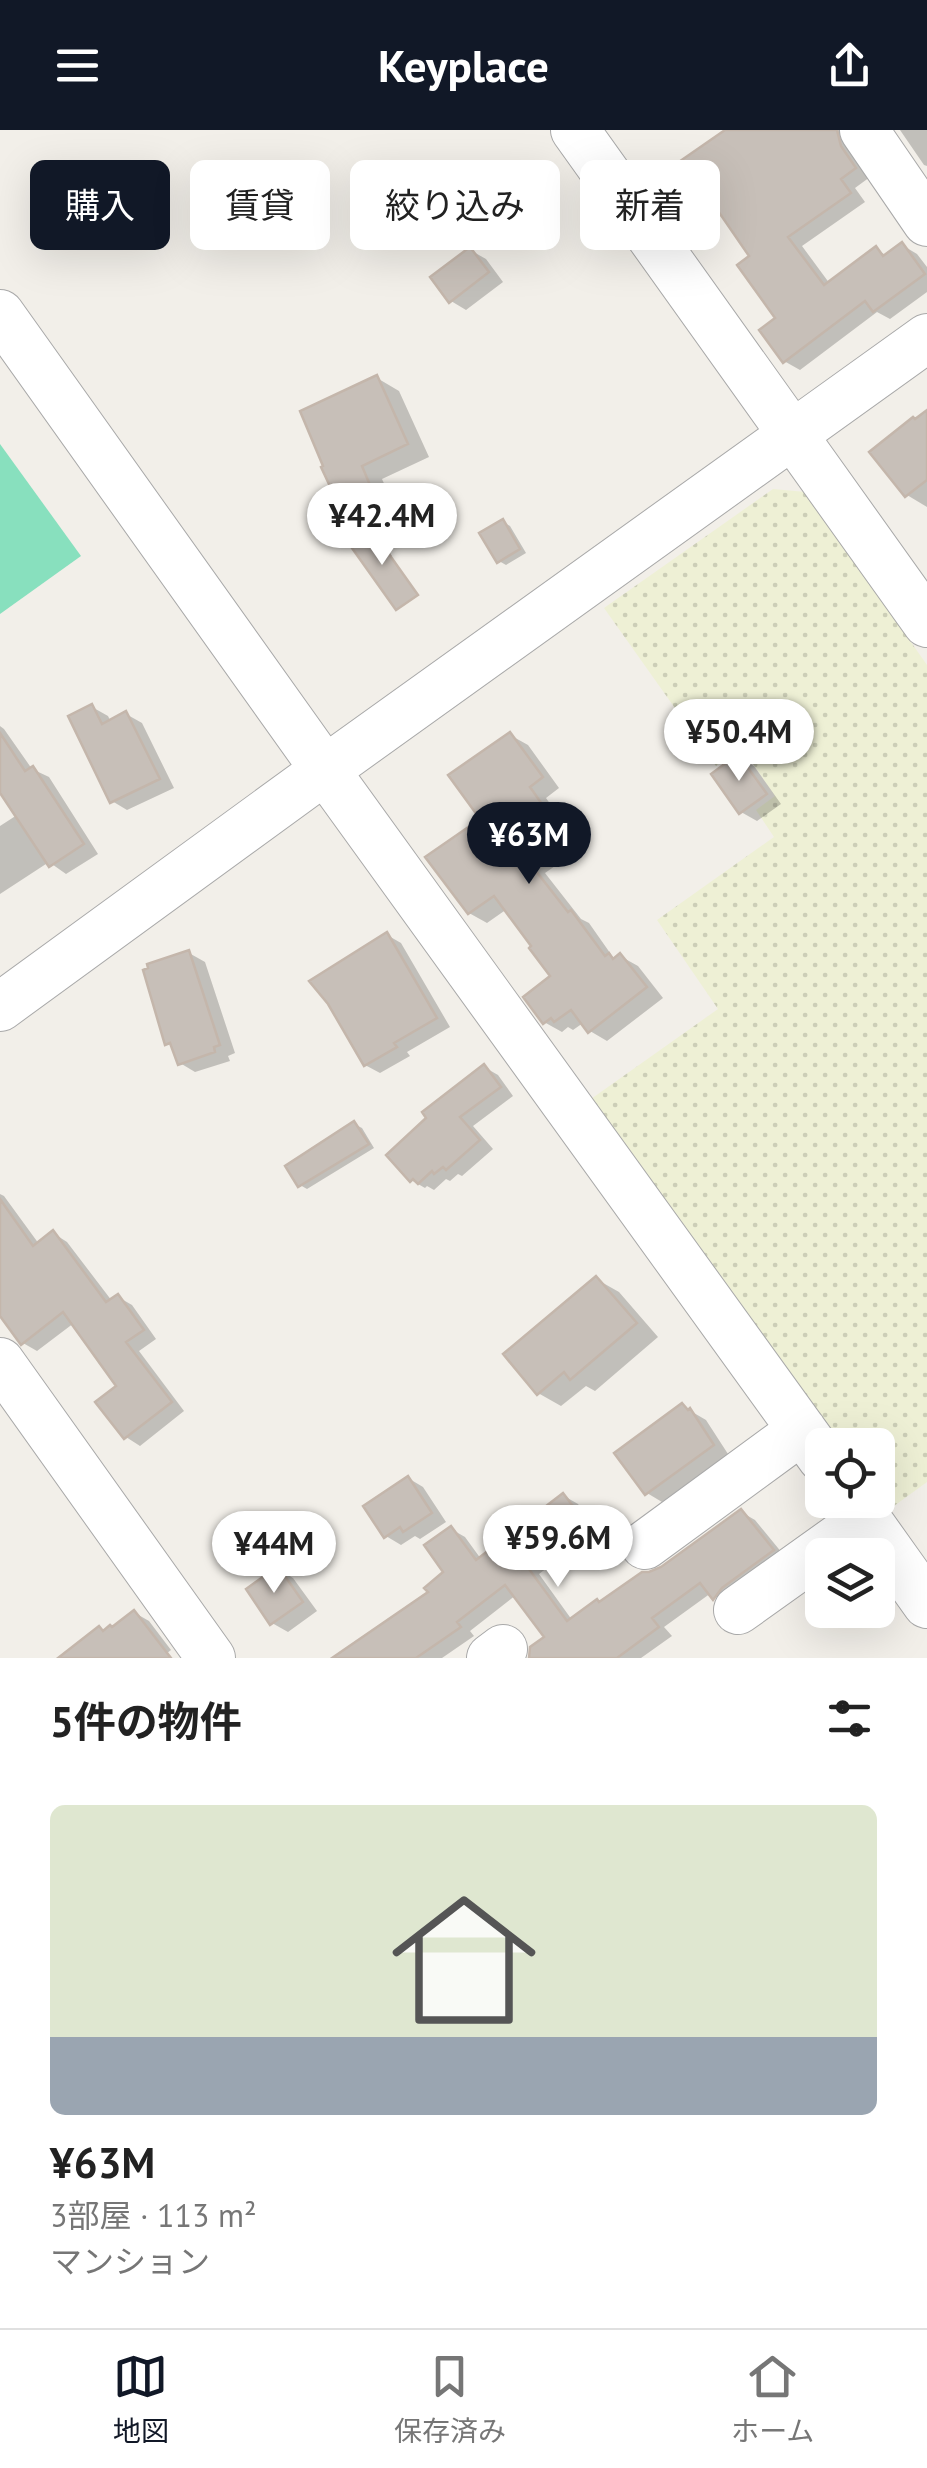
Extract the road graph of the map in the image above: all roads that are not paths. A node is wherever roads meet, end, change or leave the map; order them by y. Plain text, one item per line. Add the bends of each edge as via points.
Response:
1 (574, 130) edge
2 (864, 130) edge
3 (927, 222) edge
4 (0, 314) edge
5 (927, 338) edge
6 (793, 434) junction
7 (927, 623) edge
8 (326, 770) junction
9 (0, 1006) edge
10 (0, 1362) edge
11 (805, 1434) edge
12 (805, 1448) edge
13 (849, 1518) edge
14 (866, 1518) edge
15 (644, 1546) dead end
16 (927, 1604) edge
17 (738, 1610) dead end
18 (211, 1658) edge

1 - 6 street
2 - 3 street
4 - 8 street
5 - 6 street
6 - 7 street
6 - 8 street
8 - 9 street
8 - 11 street
10 - 18 street
12 - 15 street
13 - 17 street
14 - 16 street

